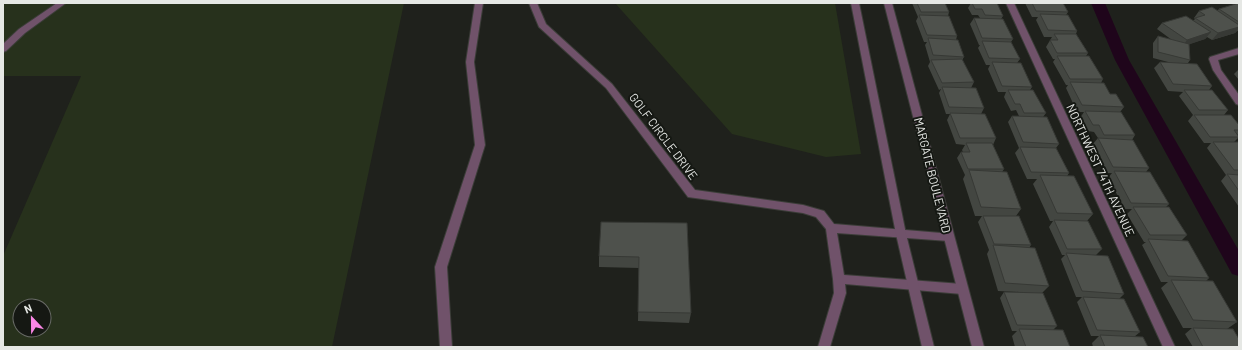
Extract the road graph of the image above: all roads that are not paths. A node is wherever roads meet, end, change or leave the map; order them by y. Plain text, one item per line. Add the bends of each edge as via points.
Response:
1 (62, 3) edge
2 (478, 3) edge
3 (533, 3) edge
4 (855, 3) edge
5 (888, 3) edge
6 (1010, 3) edge
7 (3, 49) edge
8 (1239, 51) edge
9 (1239, 102) edge
10 (831, 228) junction
11 (902, 234) junction
12 (948, 237) junction
13 (839, 279) junction
14 (913, 285) junction
15 (962, 289) junction
16 (446, 347) edge
17 (824, 347) edge
18 (928, 347) edge
19 (978, 347) edge
20 (1169, 347) edge

1 - 7 street via 22,31
2 - 16 street via 470,62 480,145 441,267
3 - 10 street, GOLF CIRCLE DRIVE via 542,25 609,86 692,194 803,209 820,214
4 - 11 street
5 - 12 street, MARGATE BOULEVARD
6 - 20 street, NORTHWEST 74TH AVENUE
8 - 9 street via 1213,59 1217,70
10 - 11 street
10 - 13 street
11 - 12 street
11 - 14 street
12 - 15 street, MARGATE BOULEVARD
13 - 14 street
13 - 17 street via 840,293
14 - 15 street
14 - 18 street
15 - 19 street, MARGATE BOULEVARD

